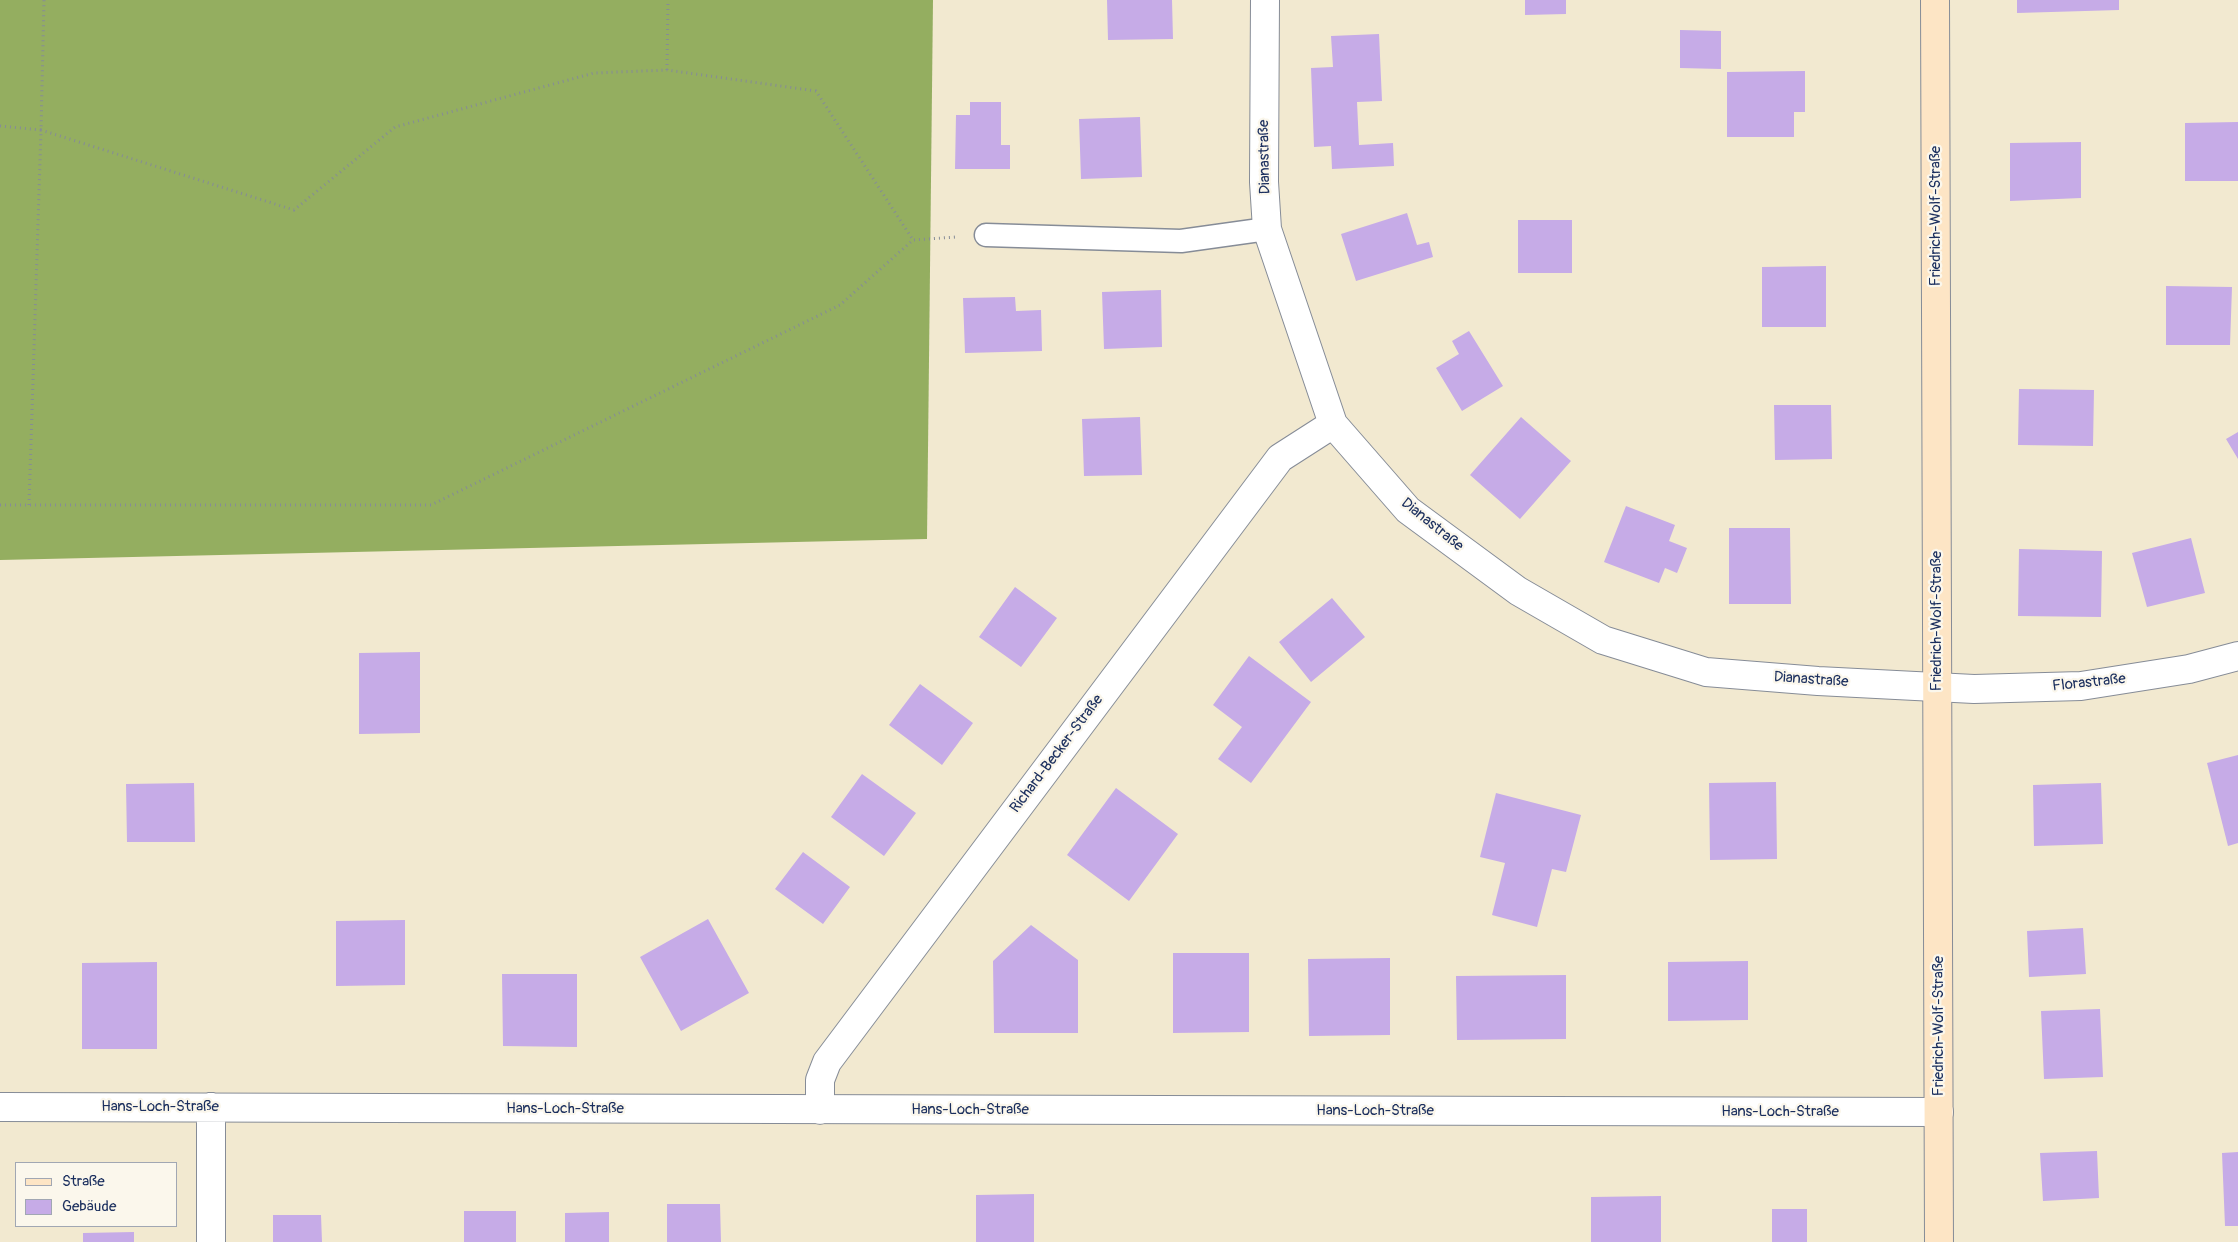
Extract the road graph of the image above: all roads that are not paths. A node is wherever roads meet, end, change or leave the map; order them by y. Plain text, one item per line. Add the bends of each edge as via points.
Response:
1 (1265, 0) edge
2 (1935, 0) edge
3 (1267, 229) junction
4 (986, 235) road end
5 (1333, 424) junction
6 (2238, 656) edge
7 (1938, 688) junction
8 (0, 1107) edge
9 (211, 1107) junction
10 (820, 1110) junction
11 (1939, 1112) junction
12 (211, 1242) edge
13 (1939, 1242) edge

1 - 3 street, Dianastraße via 1264,182
2 - 7 street, Friedrich-Wolf-Straße
3 - 4 lane via 1181,241
3 - 5 street, Dianastraße
5 - 7 street, Dianastraße via 1408,510 1518,591 1603,640 1706,672
5 - 10 street, Richard-Becker-Straße via 1280,458 827,1062 820,1080
6 - 7 street, Florastraße via 2189,669 2081,686
7 - 11 street, Friedrich-Wolf-Straße
8 - 9 street, Hans-Loch-Straße
9 - 10 street, Hans-Loch-Straße
9 - 12 street
10 - 11 street, Hans-Loch-Straße
11 - 13 street, Friedrich-Wolf-Straße

